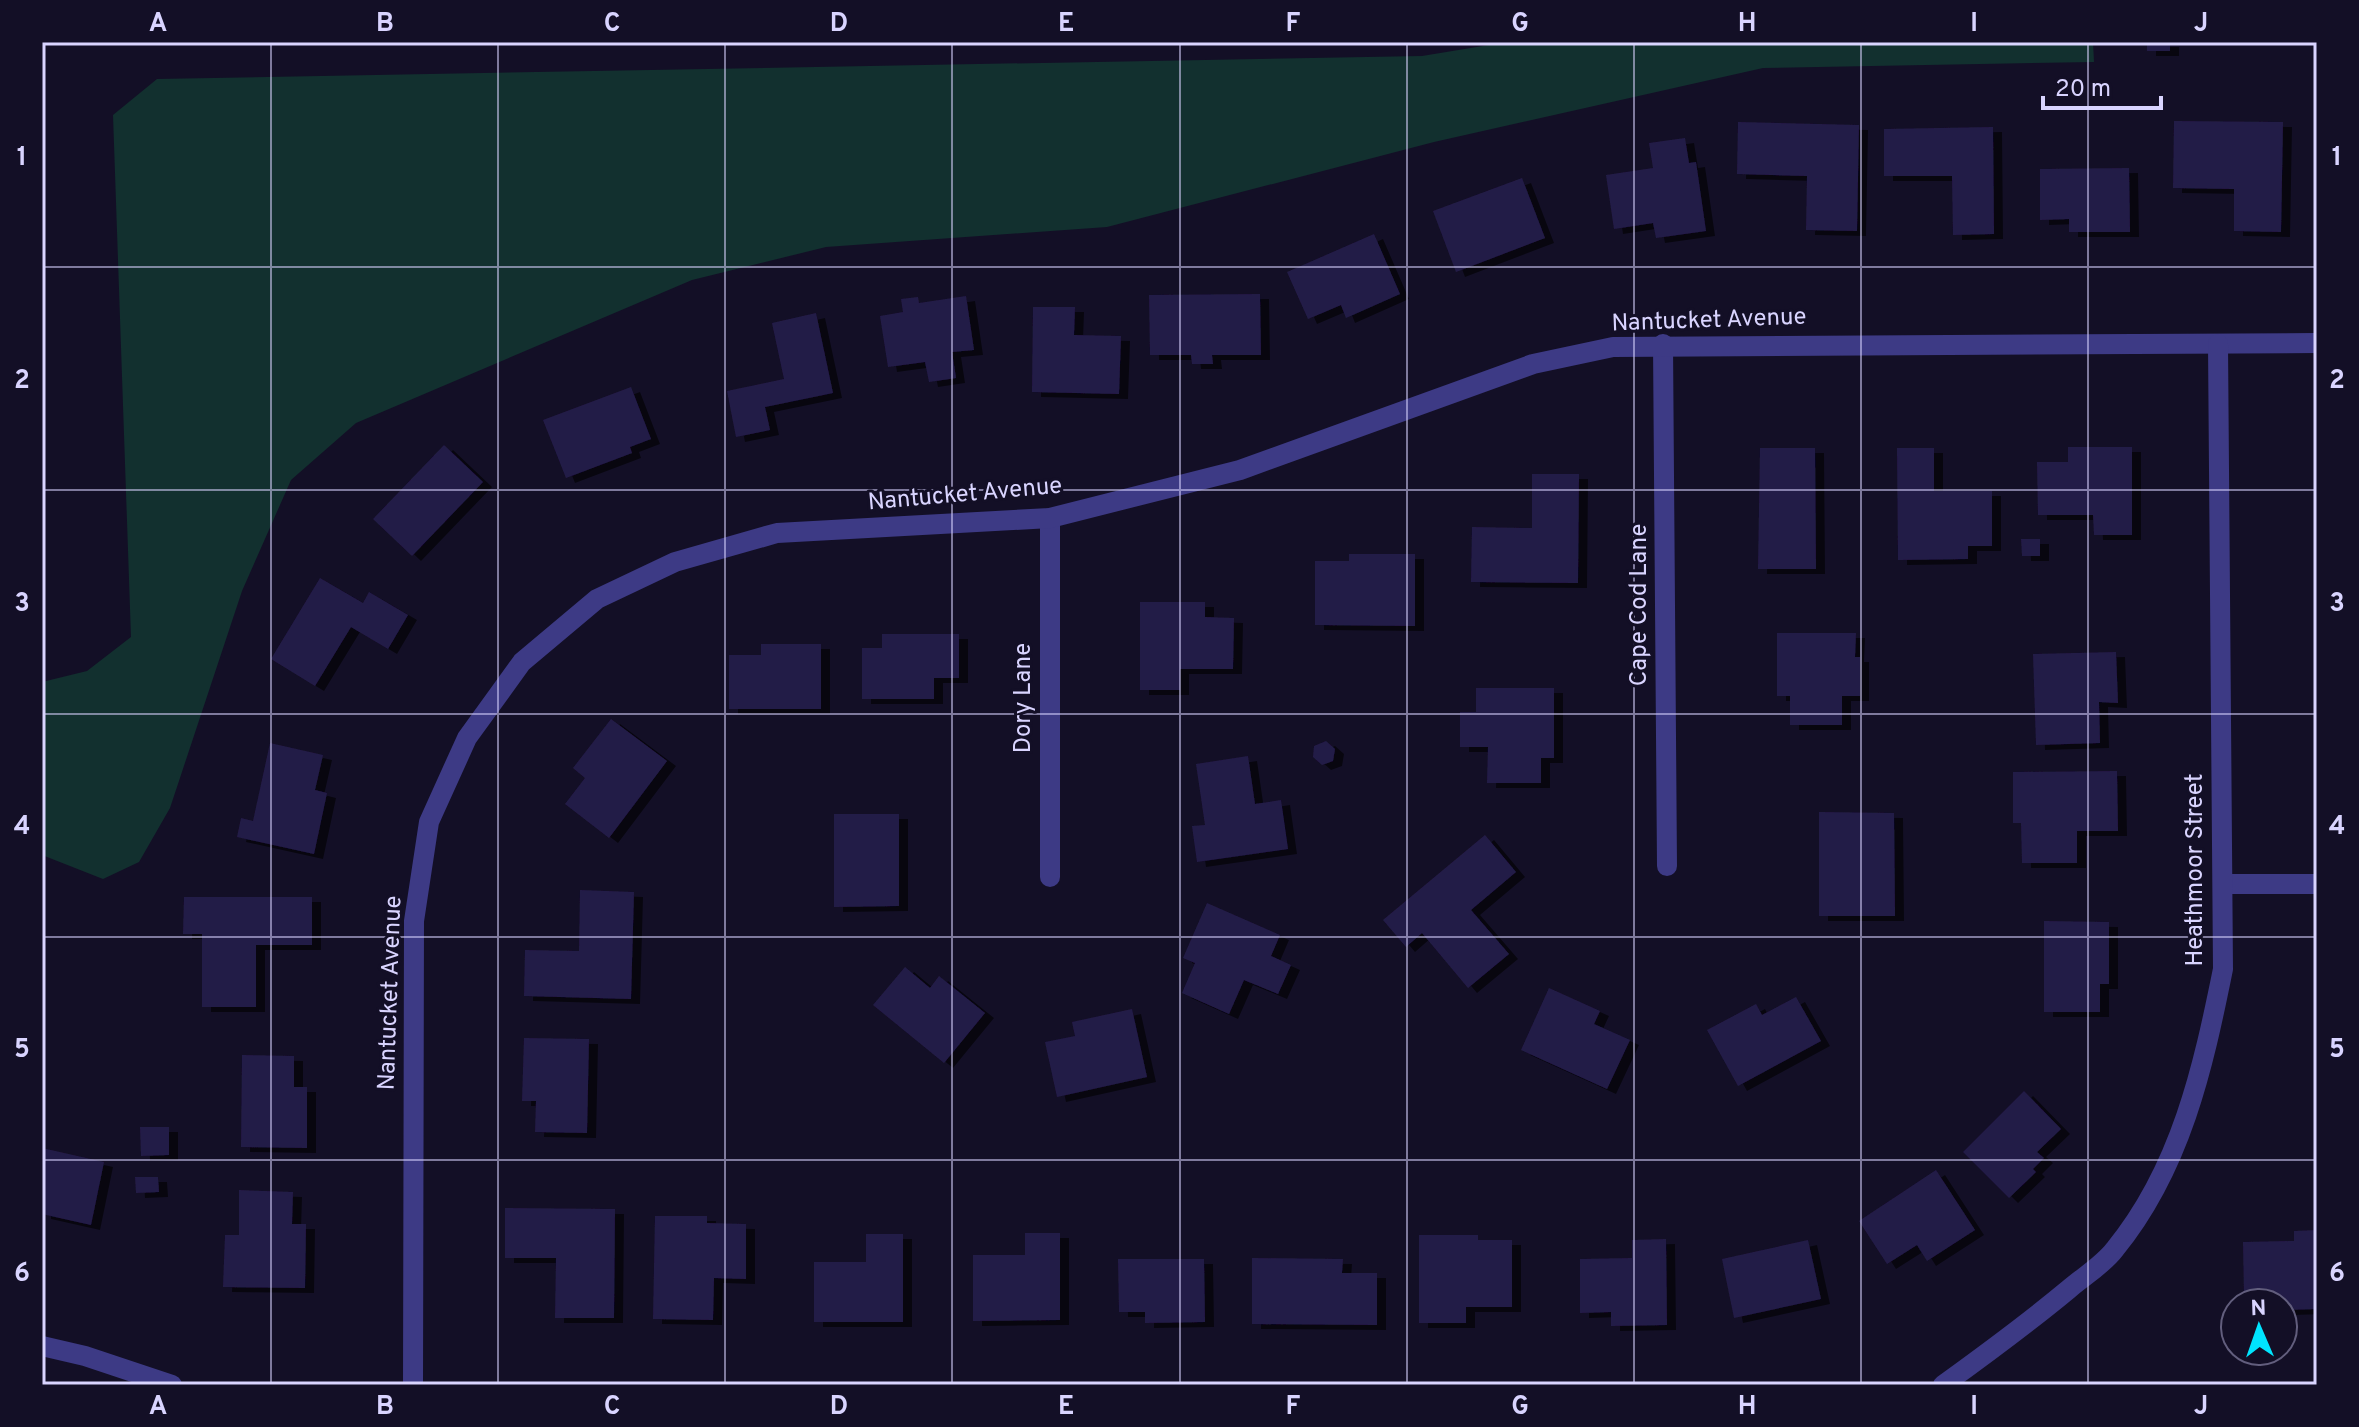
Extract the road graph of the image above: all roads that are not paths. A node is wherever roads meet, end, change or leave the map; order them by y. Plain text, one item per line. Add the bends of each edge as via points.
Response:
1 (2317, 343) edge
2 (1663, 344) junction
3 (2218, 344) junction
4 (1050, 518) junction
5 (1667, 866) dead end
6 (1050, 877) dead end
7 (2224, 884) junction
8 (2317, 884) edge
9 (42, 1346) edge
10 (172, 1385) edge
11 (413, 1385) edge
12 (1943, 1385) edge

1 - 3 street, Nantucket Avenue
2 - 3 street, Nantucket Avenue
2 - 4 street, Nantucket Avenue via 1613,347 1533,364 1240,470
2 - 5 street, Cape Cod Lane
3 - 7 street, Heathmoor Street
4 - 6 street, Dory Lane
4 - 11 street, Nantucket Avenue via 777,533 675,562 597,599 522,662 467,738 429,822 414,921
7 - 8 street
7 - 12 street, Heathmoor Street via 2223,969 2203,1067 2189,1115 2145,1207 2113,1252
9 - 10 street

